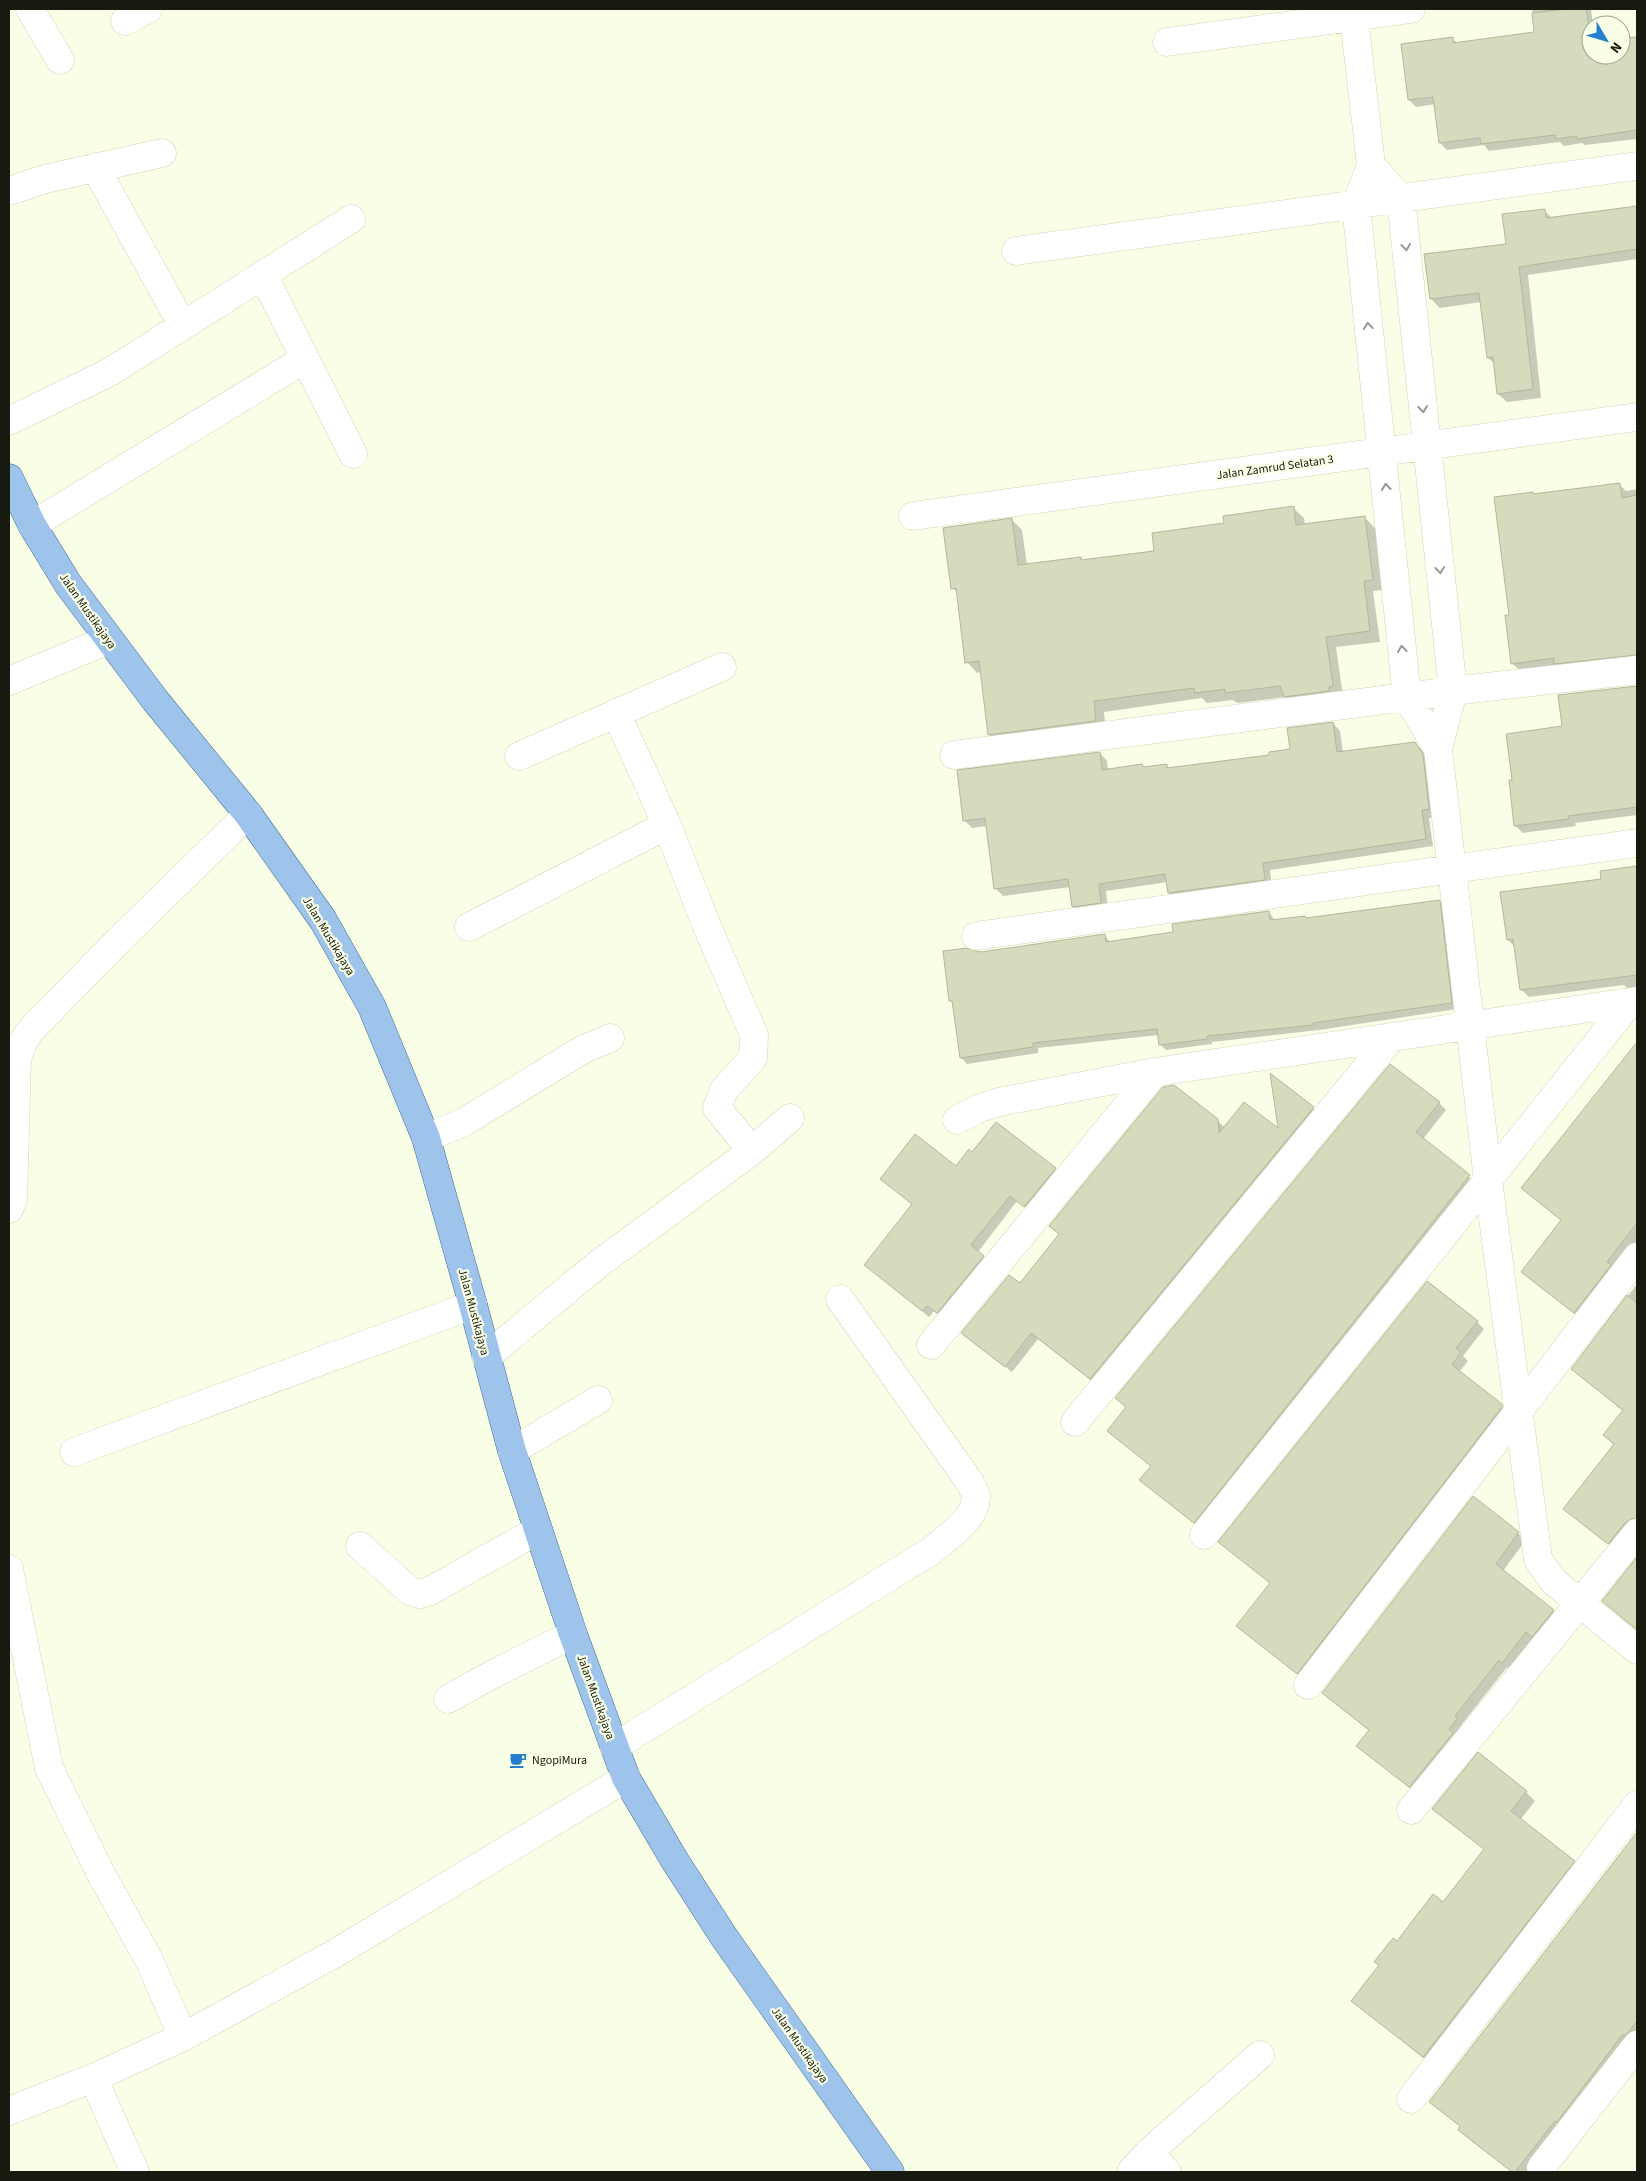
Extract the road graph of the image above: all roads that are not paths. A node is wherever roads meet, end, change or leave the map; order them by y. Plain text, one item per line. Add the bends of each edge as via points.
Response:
1 (30, 9) edge
2 (1411, 9) edge
3 (1353, 13) edge
4 (1167, 42) dead end
5 (60, 60) dead end
6 (162, 153) dead end
7 (1371, 165) junction
8 (1637, 166) edge
9 (95, 167) junction
10 (9, 191) edge
11 (1401, 199) junction
12 (1356, 205) junction
13 (351, 219) dead end
14 (1016, 252) dead end
15 (263, 275) junction
16 (183, 326) junction
17 (306, 359) junction
18 (1637, 417) edge
19 (9, 421) edge
20 (1427, 447) junction
21 (1382, 453) junction
22 (352, 454) dead end
23 (9, 478) edge
24 (913, 516) dead end
25 (32, 525) junction
26 (108, 640) junction
27 (722, 667) dead end
28 (1637, 670) edge
29 (9, 681) edge
30 (1453, 691) junction
31 (1407, 697) junction
32 (616, 714) junction
33 (1438, 750) junction
34 (954, 755) dead end
35 (519, 756) dead end
36 (248, 814) junction
37 (667, 825) junction
38 (1637, 843) edge
39 (1453, 869) junction
40 (469, 927) dead end
41 (976, 936) dead end
42 (1633, 1001) edge
43 (1471, 1025) junction
44 (1392, 1037) junction
45 (610, 1038) dead end
46 (1154, 1072) junction
47 (790, 1118) dead end
48 (957, 1120) dead end
49 (426, 1138) junction
50 (752, 1151) junction
51 (1488, 1180) junction
52 (9, 1209) edge
53 (1637, 1257) edge
54 (840, 1299) dead end
55 (473, 1305) junction
56 (930, 1346) dead end
57 (486, 1357) junction
58 (598, 1400) dead end
59 (1518, 1412) junction
60 (1075, 1422) dead end
61 (512, 1451) junction
62 (74, 1452) dead end
63 (538, 1530) junction
64 (1637, 1533) edge
65 (1204, 1535) dead end
66 (360, 1546) dead end
67 (9, 1570) edge
68 (1580, 1604) junction
69 (573, 1634) junction
70 (1637, 1650) edge
71 (1308, 1685) dead end
72 (448, 1699) dead end
73 (614, 1747) junction
74 (626, 1778) junction
75 (1637, 1805) edge
76 (1411, 1810) dead end
77 (183, 2037) junction
78 (1637, 2045) edge
79 (1260, 2054) dead end
80 (93, 2078) junction
81 (1411, 2099) dead end
82 (9, 2111) edge
83 (1149, 2152) junction
84 (1541, 2168) dead end
85 (135, 2172) edge
86 (890, 2172) edge
87 (1131, 2172) edge
88 (1167, 2172) edge

1 - 5 street
2 - 3 street
3 - 4 street
3 - 7 street
6 - 9 street
7 - 11 street
7 - 12 street
8 - 11 street
9 - 10 street via 45,178
9 - 16 street
11 - 12 street
11 -> 20 street
12 - 14 street
21 -> 12 street
13 - 15 street
15 - 16 street
15 - 17 street
16 - 19 street via 110,372
17 - 22 street
17 - 25 street
18 - 20 street, Jalan Zamrud Selatan 3
20 - 21 street, Jalan Zamrud Selatan 3
20 -> 30 street
21 - 24 street, Jalan Zamrud Selatan 3
31 -> 21 street
23 - 25 main road, Jalan Mustikajaya
25 - 26 main road, Jalan Mustikajaya
26 - 29 street
26 - 36 main road, Jalan Mustikajaya
27 - 32 street
28 - 30 street
30 - 31 street
30 - 33 street
31 - 33 street
31 - 34 street
32 - 35 street
32 - 37 street
33 - 39 street
36 - 49 main road, Jalan Mustikajaya via 323,920 372,1007
36 - 52 street via 30,1031 17,1059 13,1199
37 - 40 street
37 - 50 street via 754,1035 753,1058 724,1090 717,1108
38 - 39 street
39 - 41 street
39 - 43 street
42 - 43 street
42 - 51 street
43 - 44 street
43 - 51 street
44 - 46 street
44 - 60 street
45 - 49 street via 582,1050 464,1122
46 - 48 street via 999,1102
46 - 56 street
47 - 50 street
49 - 55 main road, Jalan Mustikajaya
50 - 57 street via 597,1265
51 - 59 street
51 - 65 street
53 - 59 street
54 - 73 street via 969,1481 976,1494 970,1515 931,1551
55 - 57 main road, Jalan Mustikajaya
55 - 62 street
57 - 61 main road, Jalan Mustikajaya
58 - 61 street
59 - 68 street via 1538,1559 1553,1581
59 - 71 street
61 - 63 main road, Jalan Mustikajaya
63 - 66 street via 420,1594 400,1583
63 - 69 main road, Jalan Mustikajaya
64 - 68 street
67 - 77 street via 49,1768 148,1960
68 - 70 street
68 - 76 street
69 - 72 street
69 - 73 main road, Jalan Mustikajaya
73 - 74 main road, Jalan Mustikajaya
74 - 77 street via 334,1954
74 - 86 main road, Jalan Mustikajaya via 724,1936
75 - 81 street
77 - 80 street
78 - 84 street
79 - 83 street
80 - 82 street
80 - 85 street
83 - 87 street
83 - 88 street

